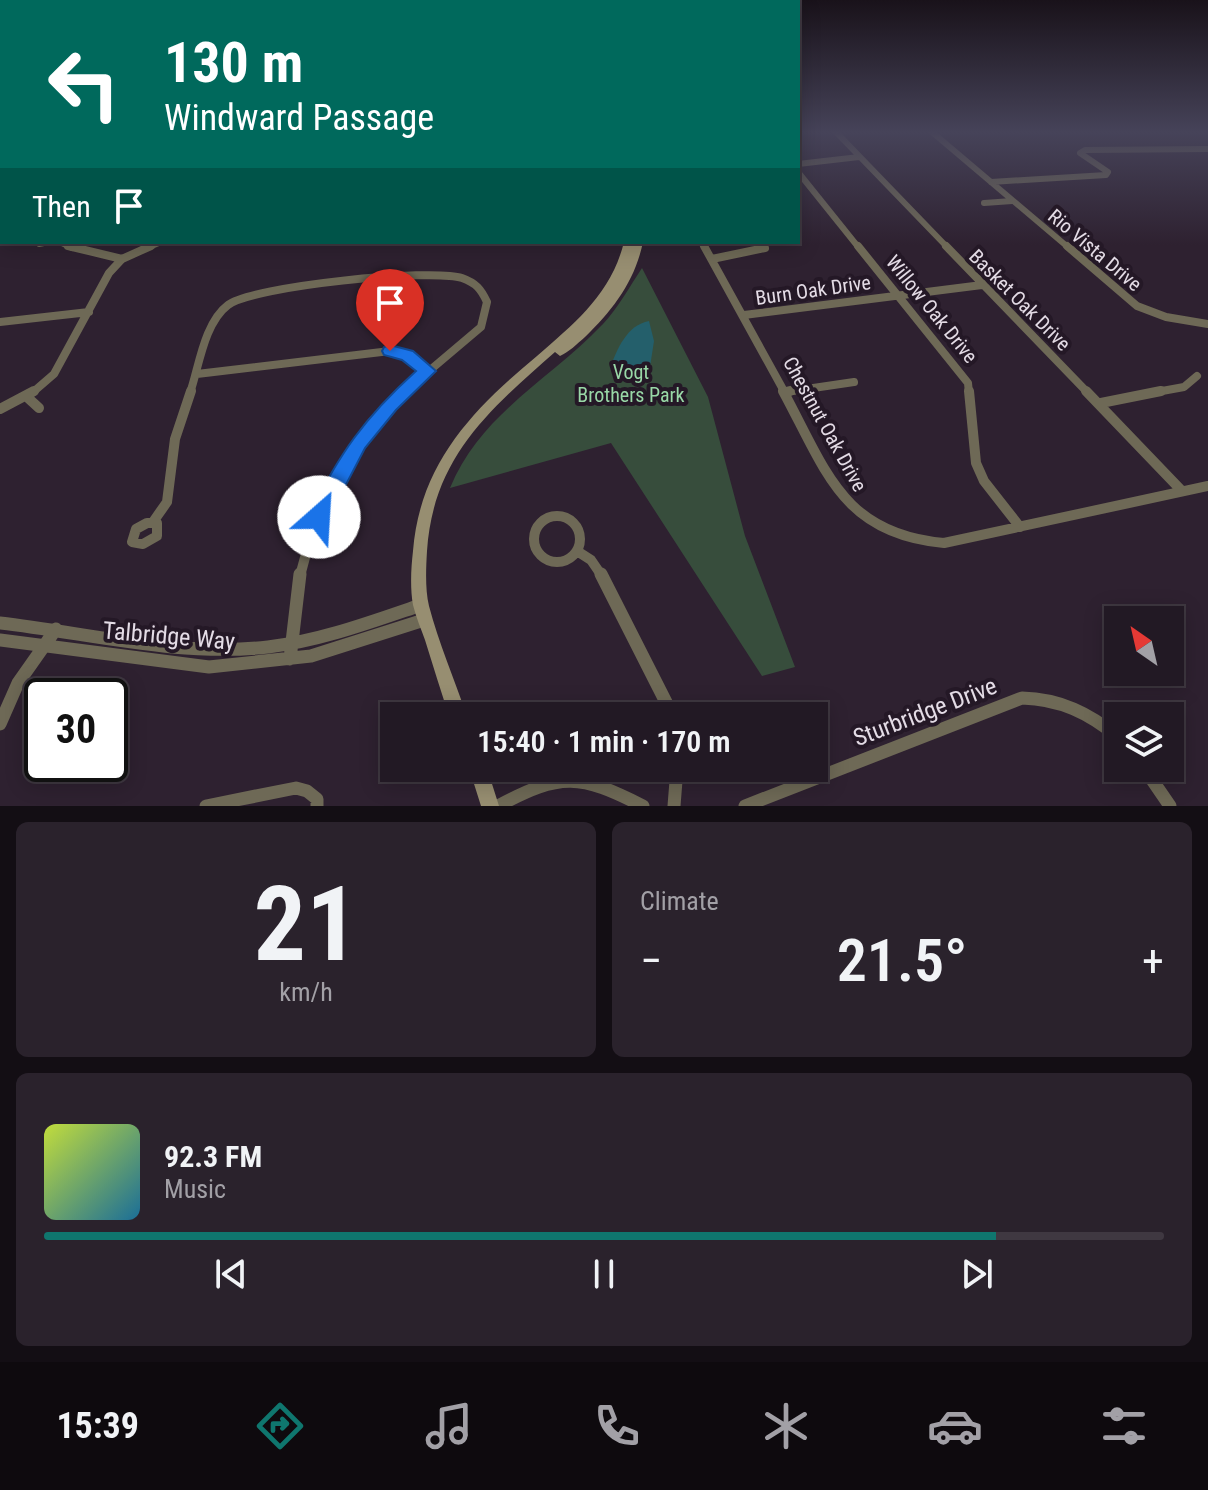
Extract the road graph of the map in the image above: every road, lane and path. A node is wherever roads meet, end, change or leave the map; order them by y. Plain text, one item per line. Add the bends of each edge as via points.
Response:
1 (871, 170) edge
2 (976, 170) edge
3 (1105, 170) edge
4 (800, 174) edge
5 (991, 182) junction
6 (1012, 201) junction
7 (984, 203) dead end
8 (64, 244) edge
9 (156, 244) edge
10 (628, 244) edge
11 (638, 244) edge
12 (703, 244) edge
13 (765, 248) dead end
14 (122, 259) junction
15 (712, 259) junction
16 (982, 285) junction
17 (897, 294) junction
18 (89, 312) junction
19 (744, 315) junction
20 (0, 322) edge
21 (1208, 324) edge
22 (428, 371) junction
23 (197, 374) junction
24 (1197, 376) dead end
25 (854, 382) dead end
26 (786, 392) junction
27 (27, 397) junction
28 (500, 397) junction
29 (1101, 403) junction
30 (39, 408) dead end
31 (0, 409) edge
32 (1208, 486) edge
33 (1181, 490) junction
34 (153, 522) dead end
35 (1020, 527) junction
36 (577, 551) junction
37 (422, 613) junction
38 (0, 623) edge
39 (56, 629) junction
40 (0, 640) edge
41 (292, 643) junction
42 (45, 644) junction
43 (290, 659) junction
44 (453, 702) edge
45 (666, 702) edge
46 (0, 724) edge
47 (1104, 726) edge
48 (482, 782) edge
49 (676, 782) edge
50 (1154, 782) edge
51 (206, 806) edge
52 (317, 806) edge
53 (490, 806) edge
54 (498, 806) edge
55 (643, 806) edge
56 (674, 806) edge
57 (745, 806) edge
58 (1170, 806) edge

1 - 16 street, Basket Oak Drive
2 - 5 street, Rio Vista Drive
3 - 5 street via 1106,175
4 - 17 street, Willow Oak Drive
5 - 6 street, Rio Vista Drive
6 - 7 street
6 - 21 street, Rio Vista Drive via 1137,306
8 - 14 street
9 - 14 street
10 - 28 street via 608,294
11 - 28 street via 631,272 595,321
12 - 15 street, Chestnut Oak Drive
13 - 15 street
14 - 18 street
15 - 19 street, Chestnut Oak Drive
16 - 17 street, Burn Oak Drive
16 - 29 street, Basket Oak Drive
17 - 19 street, Burn Oak Drive
17 - 35 street, Willow Oak Drive via 968,383 976,463
18 - 20 street
18 - 27 street via 54,374
19 - 26 street, Chestnut Oak Drive
22 - 23 street via 407,355 390,351
22 - 23 street via 476,334 489,313 481,291 464,278 432,273 243,296 218,312
22 - 41 street via 389,405 358,443 329,494 300,576
23 - 34 street via 175,439 167,502
24 - 29 street via 1184,387
25 - 26 street
26 - 35 street, Chestnut Oak Drive via 843,498 873,525 907,539 944,543
27 - 30 street
27 - 31 street
28 - 37 street via 452,450 425,512 418,586
29 - 33 street, Basket Oak Drive
32 - 33 street, Chestnut Oak Drive
33 - 35 street, Chestnut Oak Drive
36 - 36 street via 582,537 573,521 552,518 536,530 532,542 542,557 562,560
36 - 45 street via 605,580
37 - 41 street, Talbridge Way
37 - 43 street, Talbridge Way
37 - 44 street
38 - 39 street, Talbridge Way
39 - 41 street, Talbridge Way via 200,648
39 - 42 street
40 - 42 street, Talbridge Way
41 - 43 street
42 - 43 street, Talbridge Way via 209,667
42 - 46 street via 18,683
47 - 57 street, Sturbridge Drive via 1071,706 1022,698
48 - 53 street
49 - 56 street
50 - 58 street
51 - 52 street via 296,788 317,799
54 - 55 street via 544,782 581,778

